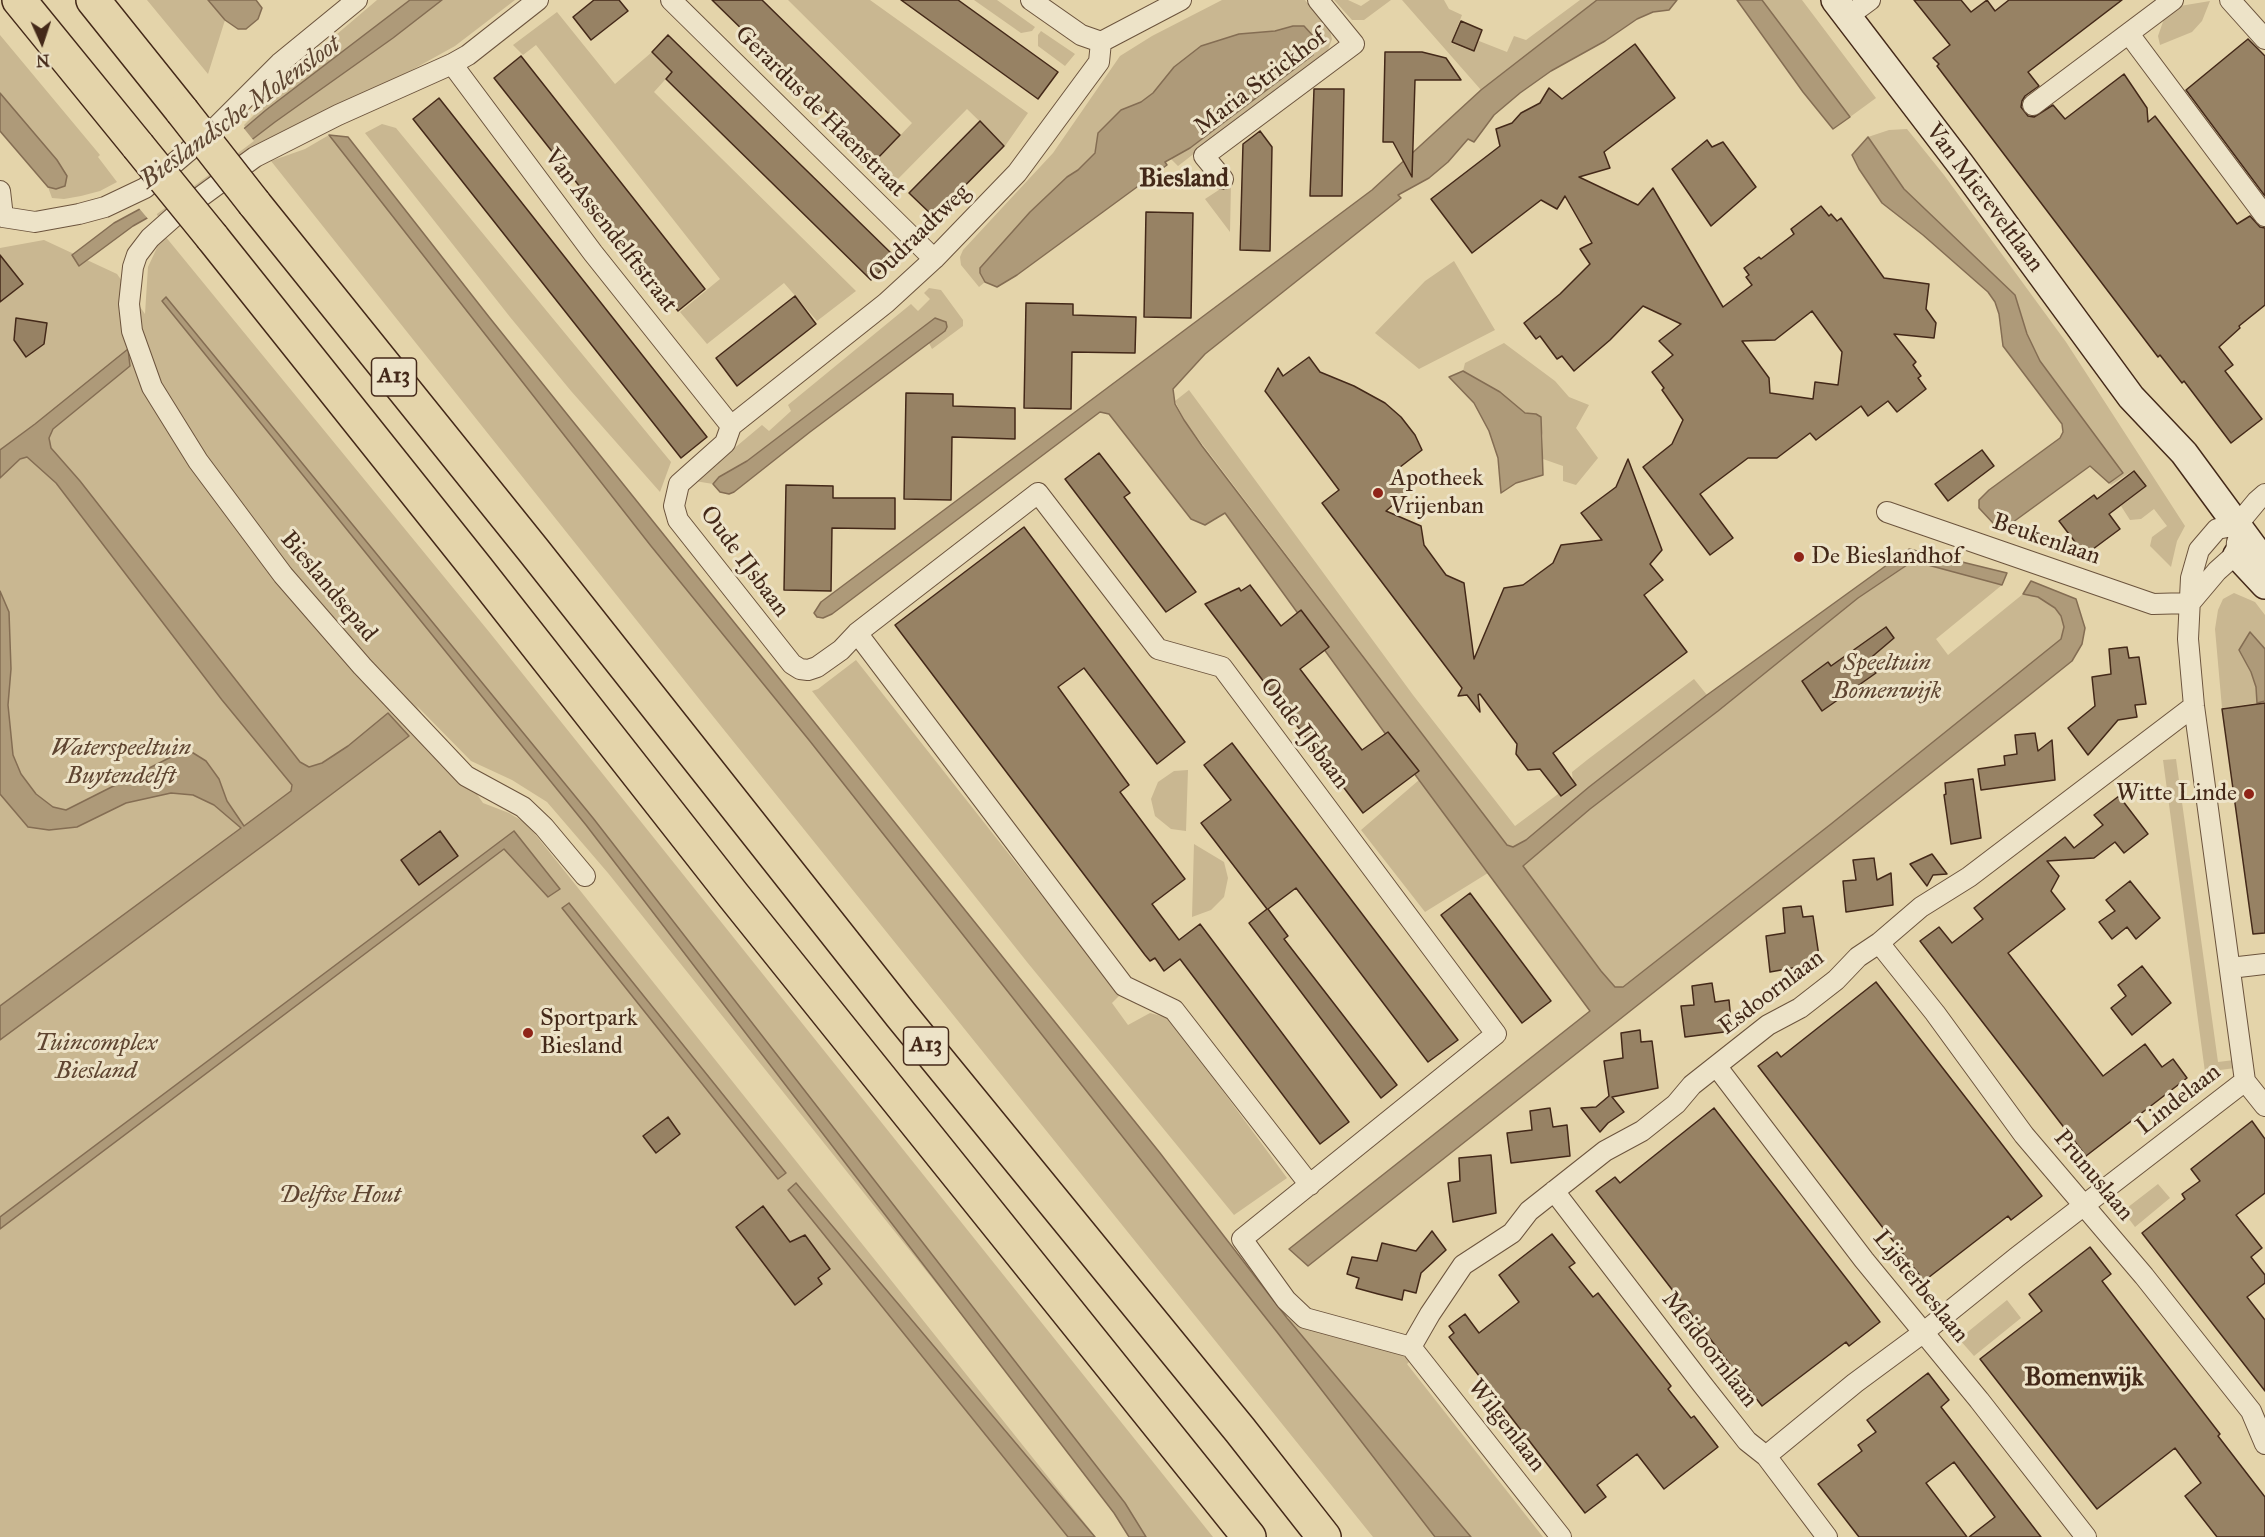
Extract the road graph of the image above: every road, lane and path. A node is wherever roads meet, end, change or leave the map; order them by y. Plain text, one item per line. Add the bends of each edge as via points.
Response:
1 (19, 0) edge
2 (93, 0) edge
3 (357, 0) edge
4 (538, 0) edge
5 (671, 0) edge
6 (1031, 0) edge
7 (1180, 0) edge
8 (1318, 0) edge
9 (1870, 0) edge
10 (2173, 0) edge
11 (2230, 0) edge
12 (1841, 9) edge
13 (2129, 34) junction
14 (2265, 39) edge
15 (1101, 42) junction
16 (452, 64) junction
17 (2033, 105) dead end
18 (1223, 179) dead end
19 (0, 191) edge
20 (2265, 216) edge
21 (2, 218) edge
22 (934, 259) junction
23 (731, 426) junction
24 (2265, 494) edge
25 (1887, 512) dead end
26 (2227, 527) junction
27 (2236, 554) junction
28 (2265, 563) edge
29 (2265, 585) edge
30 (2190, 603) junction
31 (857, 633) junction
32 (2194, 706) junction
33 (585, 876) dead end
34 (1879, 943) junction
35 (2265, 964) edge
36 (2230, 968) junction
37 (1717, 1067) junction
38 (2245, 1081) junction
39 (2265, 1106) edge
40 (1310, 1185) junction
41 (1554, 1191) junction
42 (2085, 1207) junction
43 (1924, 1332) junction
44 (1411, 1347) junction
45 (2265, 1444) edge
46 (1766, 1456) junction
47 (1249, 1537) edge
48 (1324, 1537) edge
49 (1561, 1537) edge
50 (1827, 1537) edge
51 (2086, 1537) edge

1 - 47 highway, A13, bridge via 213,237 733,895
2 - 48 highway, A13, bridge via 893,1006
3 - 21 street via 280,63 212,131 145,188 105,207 79,214 35,222
4 - 16 street
5 - 22 street, Gerardus de Haenstraat
6 - 15 street via 1081,35
7 - 15 street
8 - 18 street, Maria Strickhof via 1354,44 1204,156
9 - 12 street
10 - 13 street
11 - 14 street
12 - 26 main road, Van Miereveltlaan via 2132,397 2184,453
13 - 17 street
13 - 20 street
15 - 22 street, Oudraadtweg via 1099,62 1031,155
16 - 23 street, Van Assendelftstraat via 593,253
16 - 33 street, Bieslandsepad via 255,157 177,214 137,255 129,304 132,331 152,387 198,461 283,575 466,776 523,807
19 - 21 street
22 - 23 street, Oudraadtweg via 886,303
23 - 31 street, Oude IJsbaan via 725,443 680,484 674,506 678,520 792,664 808,670 817,667
24 - 26 street, Lindelaan
25 - 30 street, Beukenlaan via 2153,604
26 - 27 main road, Van Miereveltlaan
26 - 28 main road, Van Miereveltlaan
26 - 30 street, Lindelaan via 2199,550 2191,578
27 - 29 main road, Van Miereveltlaan
27 - 30 street
30 - 32 street, Lindelaan via 2188,639
31 - 40 street via 1124,986 1174,1010
31 - 40 street, Oude IJsbaan via 1038,493 1158,649 1222,667 1496,1034
32 - 34 street, Esdoornlaan via 1969,877 1921,907
32 - 36 street, Lindelaan
34 - 37 street, Esdoornlaan via 1809,1001 1768,1024
34 - 42 street, Prunuslaan via 2024,1135
35 - 36 street
36 - 38 street, Lindelaan
37 - 41 street, Esdoornlaan via 1642,1131 1605,1151
37 - 43 street, Lijsterbeslaan
38 - 39 street
38 - 42 street, Lindelaan
40 - 44 street, Oude IJsbaan via 1242,1239 1286,1300 1305,1318
41 - 44 street, Esdoornlaan via 1529,1211 1512,1233 1463,1265
41 - 46 street, Meidoornlaan via 1747,1441
42 - 43 street, Lindelaan
42 - 45 street, Prunuslaan via 2251,1411
43 - 46 street, Lindelaan
43 - 51 street, Lijsterbeslaan
44 - 49 street, Wilgenlaan
46 - 50 street, Meidoornlaan

